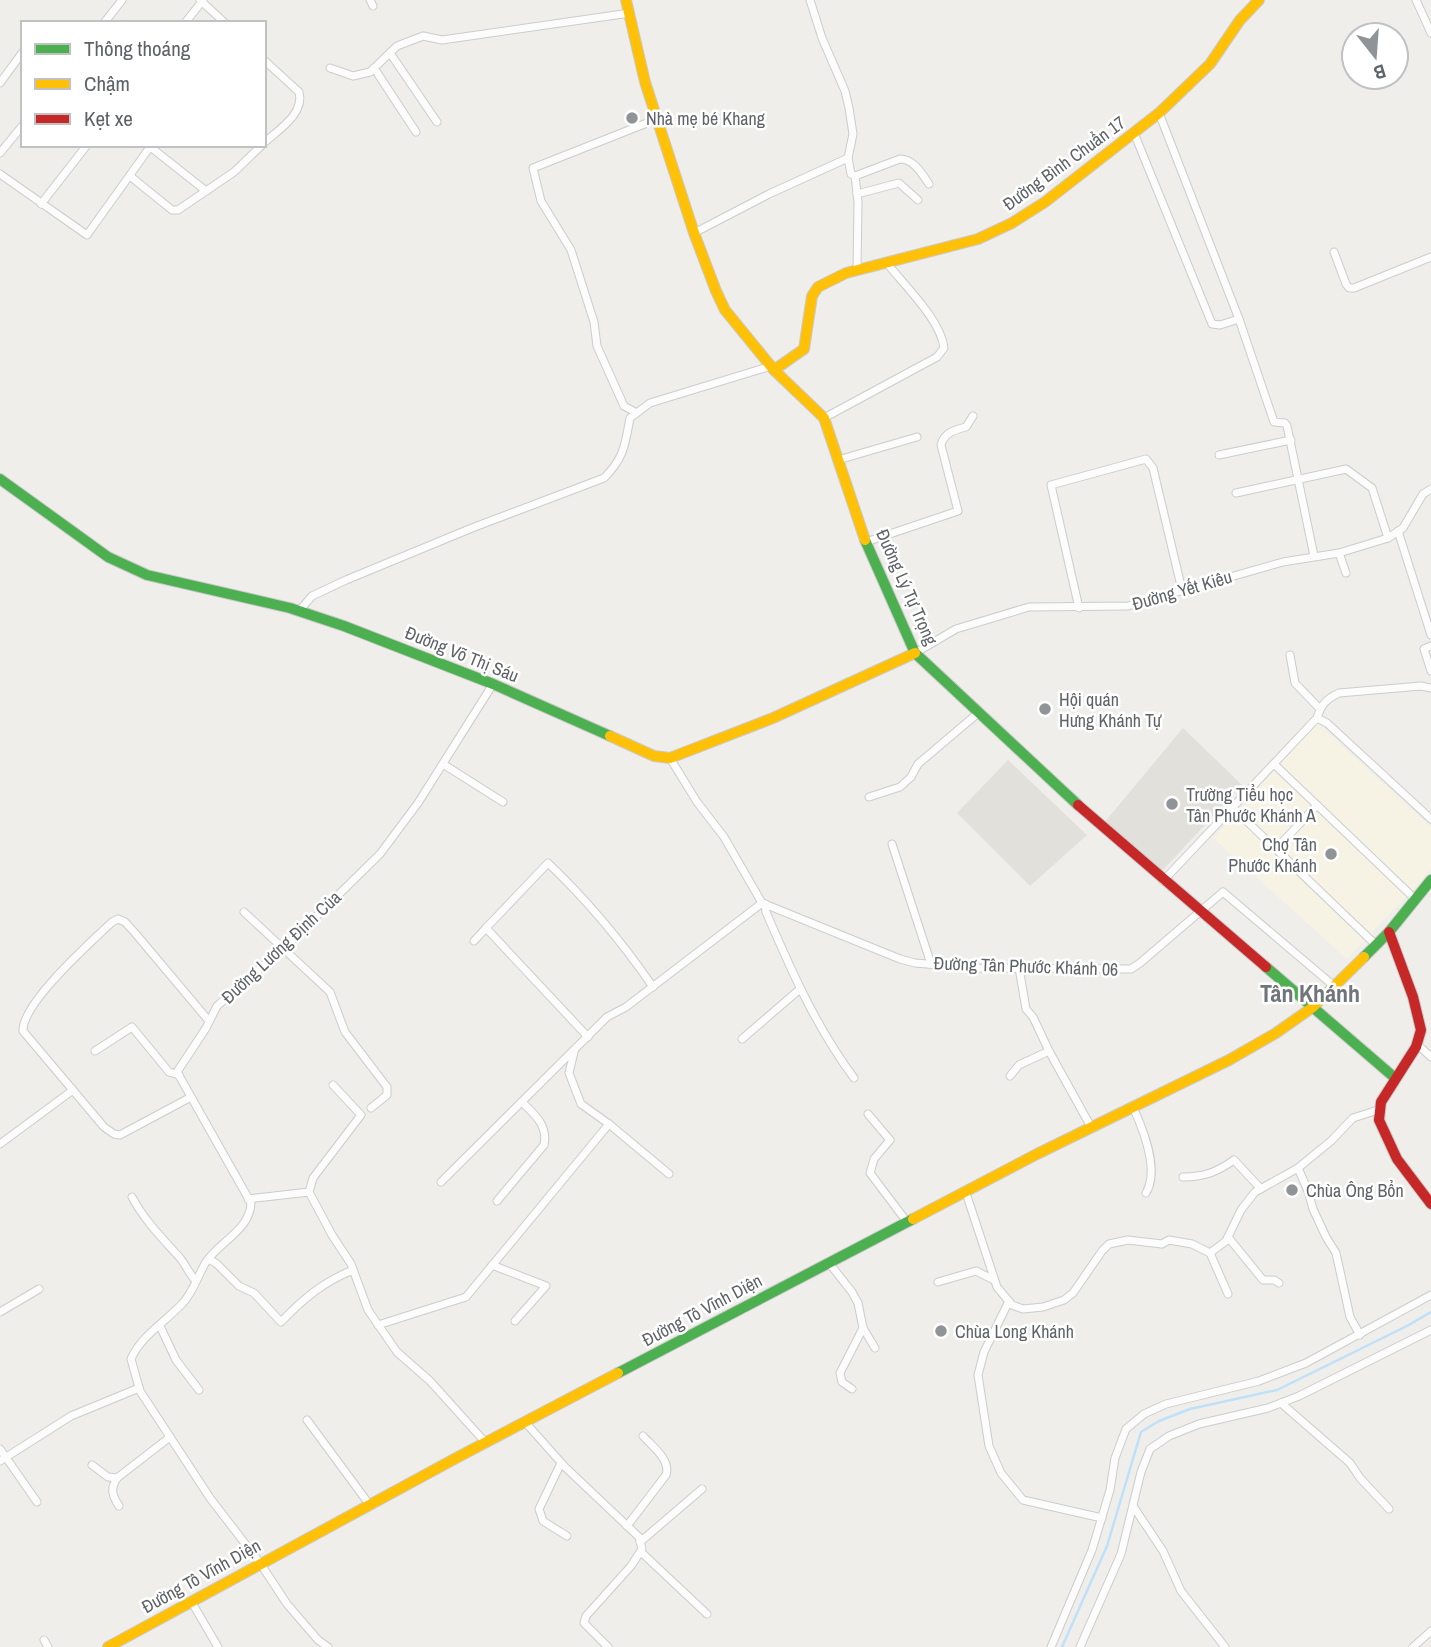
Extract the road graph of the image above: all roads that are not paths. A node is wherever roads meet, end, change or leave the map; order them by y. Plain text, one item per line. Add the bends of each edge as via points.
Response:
1 (122, 0) edge
2 (626, 0) edge
3 (810, 0) edge
4 (1259, 0) edge
5 (1416, 0) edge
6 (202, 1) edge
7 (630, 13) junction
8 (106, 21) edge
9 (187, 21) edge
10 (223, 21) edge
11 (1431, 33) edge
12 (21, 53) edge
13 (390, 53) junction
14 (266, 62) edge
15 (330, 68) dead end
16 (374, 68) junction
17 (0, 83) edge
18 (1159, 113) junction
19 (657, 119) junction
20 (437, 122) dead end
21 (21, 127) edge
22 (416, 132) dead end
23 (1134, 133) junction
24 (266, 142) edge
25 (85, 147) edge
26 (148, 147) edge
27 (150, 147) edge
28 (261, 147) edge
29 (0, 153) edge
30 (848, 158) junction
31 (0, 174) edge
32 (130, 176) junction
33 (855, 176) junction
34 (929, 184) dead end
35 (206, 191) junction
36 (857, 194) junction
37 (918, 200) dead end
38 (41, 204) junction
39 (694, 233) junction
40 (1334, 252) dead end
41 (1431, 257) edge
42 (886, 262) junction
43 (858, 270) junction
44 (1239, 319) junction
45 (773, 368) junction
46 (635, 412) junction
47 (973, 416) dead end
48 (824, 418) junction
49 (917, 437) dead end
50 (1291, 440) junction
51 (1219, 454) dead end
52 (838, 460) junction
53 (0, 479) edge
54 (1300, 480) junction
55 (1431, 489) edge
56 (1236, 494) dead end
57 (1398, 531) junction
58 (1388, 538) junction
59 (866, 542) junction
60 (1339, 553) junction
61 (1314, 556) junction
62 (1346, 573) dead end
63 (1181, 590) junction
64 (1079, 608) junction
65 (299, 611) junction
66 (1431, 635) edge
67 (1431, 646) edge
68 (915, 653) junction
69 (1290, 655) dead end
70 (1431, 671) edge
71 (493, 684) junction
72 (1431, 688) edge
73 (1320, 709) junction
74 (977, 714) junction
75 (1317, 718) junction
76 (670, 758) junction
77 (443, 764) junction
78 (1274, 764) junction
79 (869, 797) dead end
80 (503, 802) dead end
81 (1317, 805) junction
82 (1233, 808) junction
83 (1431, 819) edge
84 (892, 844) dead end
85 (1276, 849) junction
86 (1164, 880) junction
87 (1430, 884) edge
88 (1414, 898) junction
89 (764, 903) junction
90 (244, 912) dead end
91 (1202, 913) junction
92 (486, 928) junction
93 (1389, 932) junction
94 (474, 941) dead end
95 (1376, 945) junction
96 (284, 948) junction
97 (931, 964) junction
98 (1018, 968) junction
99 (1334, 986) junction
100 (653, 987) junction
101 (800, 989) junction
102 (1312, 1007) junction
103 (1431, 1017) edge
104 (209, 1021) junction
105 (1421, 1024) junction
106 (588, 1037) junction
107 (741, 1039) dead end
108 (1418, 1045) junction
109 (95, 1051) dead end
110 (574, 1051) junction
111 (1049, 1051) junction
112 (1431, 1057) edge
113 (179, 1075) junction
114 (1010, 1076) dead end
115 (854, 1078) dead end
116 (1395, 1078) junction
117 (333, 1085) dead end
118 (73, 1090) junction
119 (191, 1097) junction
120 (522, 1102) junction
121 (1133, 1107) junction
122 (371, 1108) dead end
123 (1378, 1111) junction
124 (868, 1114) dead end
125 (609, 1124) junction
126 (1091, 1127) junction
127 (0, 1144) edge
128 (1298, 1168) junction
129 (669, 1174) dead end
130 (1183, 1177) dead end
131 (440, 1182) dead end
132 (1261, 1189) junction
133 (309, 1192) junction
134 (966, 1193) junction
135 (1146, 1193) dead end
136 (132, 1197) dead end
137 (248, 1199) junction
138 (497, 1201) dead end
139 (1431, 1203) edge
140 (907, 1222) junction
141 (1228, 1237) junction
142 (1210, 1253) junction
143 (209, 1259) junction
144 (828, 1263) junction
145 (492, 1265) junction
146 (353, 1270) junction
147 (196, 1281) junction
148 (995, 1281) junction
149 (938, 1282) dead end
150 (1279, 1283) dead end
151 (38, 1289) dead end
152 (1228, 1294) dead end
153 (1431, 1295) edge
154 (1009, 1301) junction
155 (0, 1312) edge
156 (514, 1321) dead end
157 (378, 1325) junction
158 (160, 1326) junction
159 (863, 1328) junction
160 (1431, 1330) edge
161 (1360, 1335) junction
162 (875, 1348) dead end
163 (139, 1388) junction
164 (852, 1389) dead end
165 (199, 1391) dead end
166 (1281, 1403) junction
167 (307, 1420) dead end
168 (525, 1422) junction
169 (643, 1436) dead end
170 (170, 1437) junction
171 (485, 1442) junction
172 (0, 1448) edge
173 (3, 1460) edge
174 (561, 1463) junction
175 (92, 1465) dead end
176 (117, 1478) junction
177 (702, 1489) dead end
178 (37, 1502) dead end
179 (369, 1504) junction
180 (119, 1506) dead end
181 (1133, 1506) junction
182 (1390, 1509) dead end
183 (1102, 1518) junction
184 (627, 1526) junction
185 (567, 1536) dead end
186 (640, 1542) junction
187 (640, 1552) junction
188 (260, 1563) junction
189 (191, 1601) junction
190 (707, 1614) dead end
191 (1431, 1631) edge
192 (108, 1647) edge
193 (218, 1647) edge
194 (328, 1647) edge
195 (608, 1647) edge
196 (1051, 1647) edge
197 (1080, 1647) edge
198 (1225, 1647) edge
199 (1413, 1647) edge

1 - 8 street
2 - 7 main road, Đường Lý Tự Trọng
3 - 30 street via 847,99 853,134
4 - 18 main road, Đường Bình Chuẩn 17 via 1210,64
5 - 11 street
6 - 9 street
6 - 10 street
7 - 13 street via 442,40 423,36
7 - 19 main road, Đường Lý Tự Trọng
12 - 17 street
13 - 16 street
13 - 20 street
14 - 24 street via 299,92 301,103
15 - 16 street via 353,76
16 - 22 street
18 - 23 main road, Đường Bình Chuẩn 17
18 - 44 street
19 - 39 main road, Đường Lý Tự Trọng
19 - 46 street via 533,168 541,201 571,250 597,346 624,406
21 - 29 street
23 - 42 main road, Đường Bình Chuẩn 17 via 1012,223 978,239
23 - 44 street via 1212,324
25 - 38 street
26 - 32 street
27 - 35 street
28 - 35 street
30 - 33 street
30 - 39 street
31 - 38 street
32 - 35 street via 172,210
32 - 38 street via 87,235
33 - 34 street via 906,159
33 - 36 street
36 - 37 street via 899,183
36 - 43 street
39 - 45 main road, Đường Lý Tự Trọng via 725,310
40 - 41 street via 1349,288
42 - 43 main road, Đường Bình Chuẩn 17
42 - 48 street via 930,317 944,348 937,357
43 - 45 main road, Đường Bình Chuẩn 17 via 818,287 812,296 804,349
44 - 50 street via 1274,422 1285,423
45 - 46 street via 650,403
45 - 48 main road, Đường Lý Tự Trọng
46 - 65 street via 623,453 604,478 345,579 312,596
47 - 59 street via 965,427 943,438 941,445 958,511
48 - 52 main road, Đường Lý Tự Trọng
49 - 52 street
50 - 51 street
50 - 54 street
52 - 59 main road, Đường Lý Tự Trọng
53 - 65 main road, Đường Võ Thị Sáu via 108,557 148,575
54 - 56 street
54 - 58 street via 1346,469 1372,488
54 - 61 street
55 - 57 street, Đường Yết Kiêu
57 - 58 street, Đường Yết Kiêu
57 - 66 street
58 - 60 street, Đường Yết Kiêu
59 - 68 main road, Đường Lý Tự Trọng
60 - 61 street, Đường Yết Kiêu
60 - 62 street
61 - 63 street, Đường Yết Kiêu
63 - 64 street, Đường Yết Kiêu via 1128,606
63 - 64 street via 1153,468 1146,459 1051,485
64 - 68 street, Đường Yết Kiêu via 1029,607 999,615 956,629
65 - 71 main road, Đường Võ Thị Sáu
67 - 70 street via 1424,649
68 - 74 main road, Đường Lý Tự Trọng
68 - 76 main road via 773,718
69 - 73 street via 1295,682
71 - 76 main road, Đường Võ Thị Sáu via 654,756
71 - 77 street, Đường Lương Định Của
72 - 73 street via 1339,693
73 - 75 street
74 - 79 street via 918,764 900,787
74 - 86 main road, Đường Lý Tự Trọng
75 - 78 street
75 - 83 street
76 - 89 street
77 - 80 street
77 - 96 street, Đường Lương Định Của via 380,854
78 - 81 street
78 - 82 street
81 - 85 street
81 - 88 street
82 - 85 street
82 - 86 street
84 - 97 street
85 - 95 street
86 - 91 main road, Đường Lý Tự Trọng
87 - 88 main road, Đường Tô Vĩnh Diện
88 - 93 main road, Đường Tô Vĩnh Diện
89 - 97 street, Đường Tân Phước Khánh 06 via 900,958
89 - 100 street
89 - 101 street
90 - 96 street
91 - 98 street, Đường Tân Phước Khánh 06 via 1130,969
91 - 99 street, Đường Tân Phước Khánh 06 via 1226,893
91 - 102 main road, Đường Lý Tự Trọng
92 - 94 street
92 - 100 street via 548,863 580,893
92 - 106 street
93 - 95 main road, Đường Tô Vĩnh Diện
93 - 105 main road
95 - 99 main road, Đường Tô Vĩnh Diện
96 - 104 street, Đường Lương Định Của via 217,1006
96 - 122 street via 330,992 345,1032 386,1084 389,1092
97 - 98 street, Đường Tân Phước Khánh 06
98 - 111 street via 1026,1009
99 - 102 main road, Đường Tô Vĩnh Diện
100 - 106 street via 607,1017
101 - 107 street
101 - 115 street
102 - 116 main road, Đường Lý Tự Trọng
102 - 121 main road, Đường Tô Vĩnh Diện via 1253,1046
103 - 105 street
104 - 113 street, Đường Lương Định Của via 181,1063
104 - 118 street via 125,922 112,922 50,983 22,1022 23,1031
105 - 108 main road
106 - 110 street
108 - 112 street
108 - 116 main road
109 - 113 street via 132,1027 169,1072
110 - 120 street
110 - 125 street via 569,1073 578,1098
111 - 114 street via 1019,1065
111 - 126 street
113 - 119 street
116 - 123 main road
117 - 133 street via 361,1115 313,1178
118 - 119 street via 104,1127 120,1135
118 - 127 street
119 - 137 street
120 - 131 street
120 - 138 street via 541,1121 544,1145
121 - 126 main road, Đường Tô Vĩnh Diện
121 - 135 street via 1150,1157
123 - 128 street via 1353,1118
123 - 139 main road via 1397,1159
124 - 140 street via 890,1140 874,1159 870,1173
125 - 129 street
125 - 145 street
126 - 134 main road, Đường Tô Vĩnh Diện
128 - 132 street
128 - 161 street via 1312,1209 1336,1253 1350,1317
130 - 132 street via 1217,1172 1234,1160
132 - 141 street via 1241,1210
133 - 137 street
133 - 146 street
134 - 140 main road, Đường Tô Vĩnh Diện
134 - 148 street
136 - 147 street
137 - 143 street via 251,1209 245,1221
140 - 144 main road, Đường Tô Vĩnh Diện
141 - 142 street
141 - 150 street via 1263,1280
142 - 152 street
142 - 154 street via 1169,1240 1162,1244 1128,1240 1109,1244 1064,1300 1023,1309
143 - 146 street via 254,1293 281,1322 312,1292
143 - 147 street
144 - 159 street via 858,1303
144 - 168 main road, Đường Tô Vĩnh Diện
145 - 156 street via 546,1286
145 - 157 street via 460,1300
146 - 157 street
147 - 158 street via 185,1302
148 - 149 street via 976,1271
148 - 154 street
151 - 155 street
153 - 161 street
154 - 183 street via 978,1375 989,1446 1000,1473 1023,1500
157 - 171 street via 397,1352
158 - 163 street via 141,1342 131,1359
158 - 165 street via 176,1360
159 - 162 street
159 - 164 street via 840,1373 842,1382
160 - 166 street
161 - 183 street via 1259,1381 1166,1404 1144,1414 1122,1438
163 - 170 street
163 - 173 street via 71,1416
166 - 181 street via 1199,1424 1150,1449
166 - 182 street via 1350,1462
167 - 179 street
168 - 171 main road, Đường Tô Vĩnh Diện
168 - 174 street
169 - 184 street via 666,1461 668,1470
170 - 176 street
170 - 188 street
171 - 179 main road, Đường Tô Vĩnh Diện
172 - 173 street
173 - 178 street
174 - 184 street
174 - 185 street via 539,1509 543,1521
175 - 176 street
176 - 180 street via 111,1487
177 - 186 street
179 - 188 main road, Đường Tô Vĩnh Diện
181 - 197 street via 1121,1554
181 - 198 street via 1163,1551 1181,1591
183 - 196 street
184 - 186 street
186 - 187 street
187 - 190 street
187 - 195 street via 586,1616 584,1623
188 - 189 main road, Đường Tô Vĩnh Diện
188 - 194 street via 287,1604
189 - 192 main road, Đường Tô Vĩnh Diện
189 - 193 street
191 - 199 street

